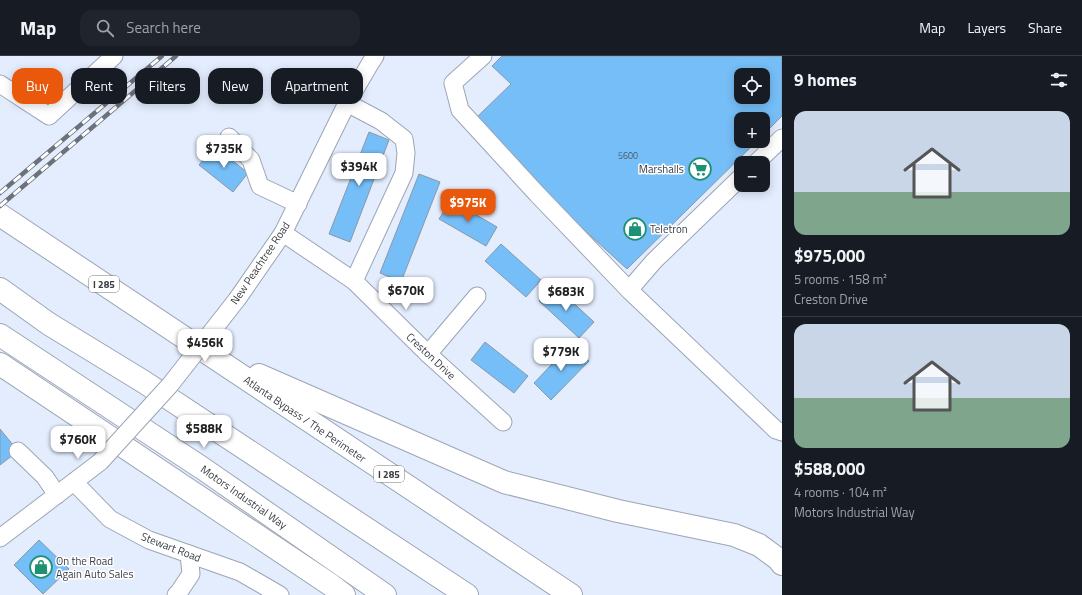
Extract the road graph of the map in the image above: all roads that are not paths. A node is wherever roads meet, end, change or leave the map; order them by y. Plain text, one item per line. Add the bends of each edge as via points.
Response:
1 (114, 56) edge
2 (375, 56) edge
3 (483, 56) edge
4 (363, 74) edge
5 (0, 84) edge
6 (347, 104) edge
7 (349, 104) edge
8 (229, 137) dead end
9 (782, 138) edge
10 (763, 156) edge
11 (734, 184) edge
12 (298, 204) junction
13 (0, 215) edge
14 (283, 232) junction
15 (354, 281) junction
16 (0, 289) edge
17 (629, 290) junction
18 (477, 296) dead end
19 (0, 335) edge
20 (207, 354) junction
21 (428, 354) junction
22 (0, 364) edge
23 (502, 422) dead end
24 (782, 432) edge
25 (18, 451) dead end
26 (74, 482) junction
27 (57, 495) junction
28 (0, 538) edge
29 (745, 540) junction
30 (782, 545) edge
31 (189, 554) junction
32 (782, 564) edge
33 (176, 595) edge
34 (280, 595) edge
35 (344, 595) edge
36 (385, 595) edge
37 (467, 595) edge
38 (571, 595) edge

1 - 5 street via 49,116
2 - 4 street, New Peachtree Road
3 - 17 street via 454,83 460,110
6 - 12 street, New Peachtree Road
7 - 15 street via 381,121 404,139 406,153 404,173
8 - 12 street via 251,160 260,186
9 - 10 street
11 - 17 street
12 - 14 street, New Peachtree Road
13 - 20 main road, Atlanta Bypass / The Perimeter / I 285
14 - 15 street, Creston Drive
14 - 26 street, New Peachtree Road, bridge via 238,298 170,384 100,462
15 - 21 street, Creston Drive
16 - 37 main road via 49,324 144,382
17 - 24 street via 776,430
18 - 21 street
19 - 36 main road, Motors Industrial Way via 202,468
20 - 29 main road via 504,482 618,511 734,535
20 - 38 main road, Atlanta Bypass / The Perimeter / I 285
21 - 23 street, Creston Drive
22 - 35 main road
25 - 27 street via 45,476
26 - 27 street, New Peachtree Road
26 - 31 street, Stewart Road via 110,519 149,540
27 - 28 street, New Peachtree Road
29 - 30 main road
29 - 32 main road via 759,545
31 - 33 street via 191,574
31 - 34 street, Stewart Road via 240,572

